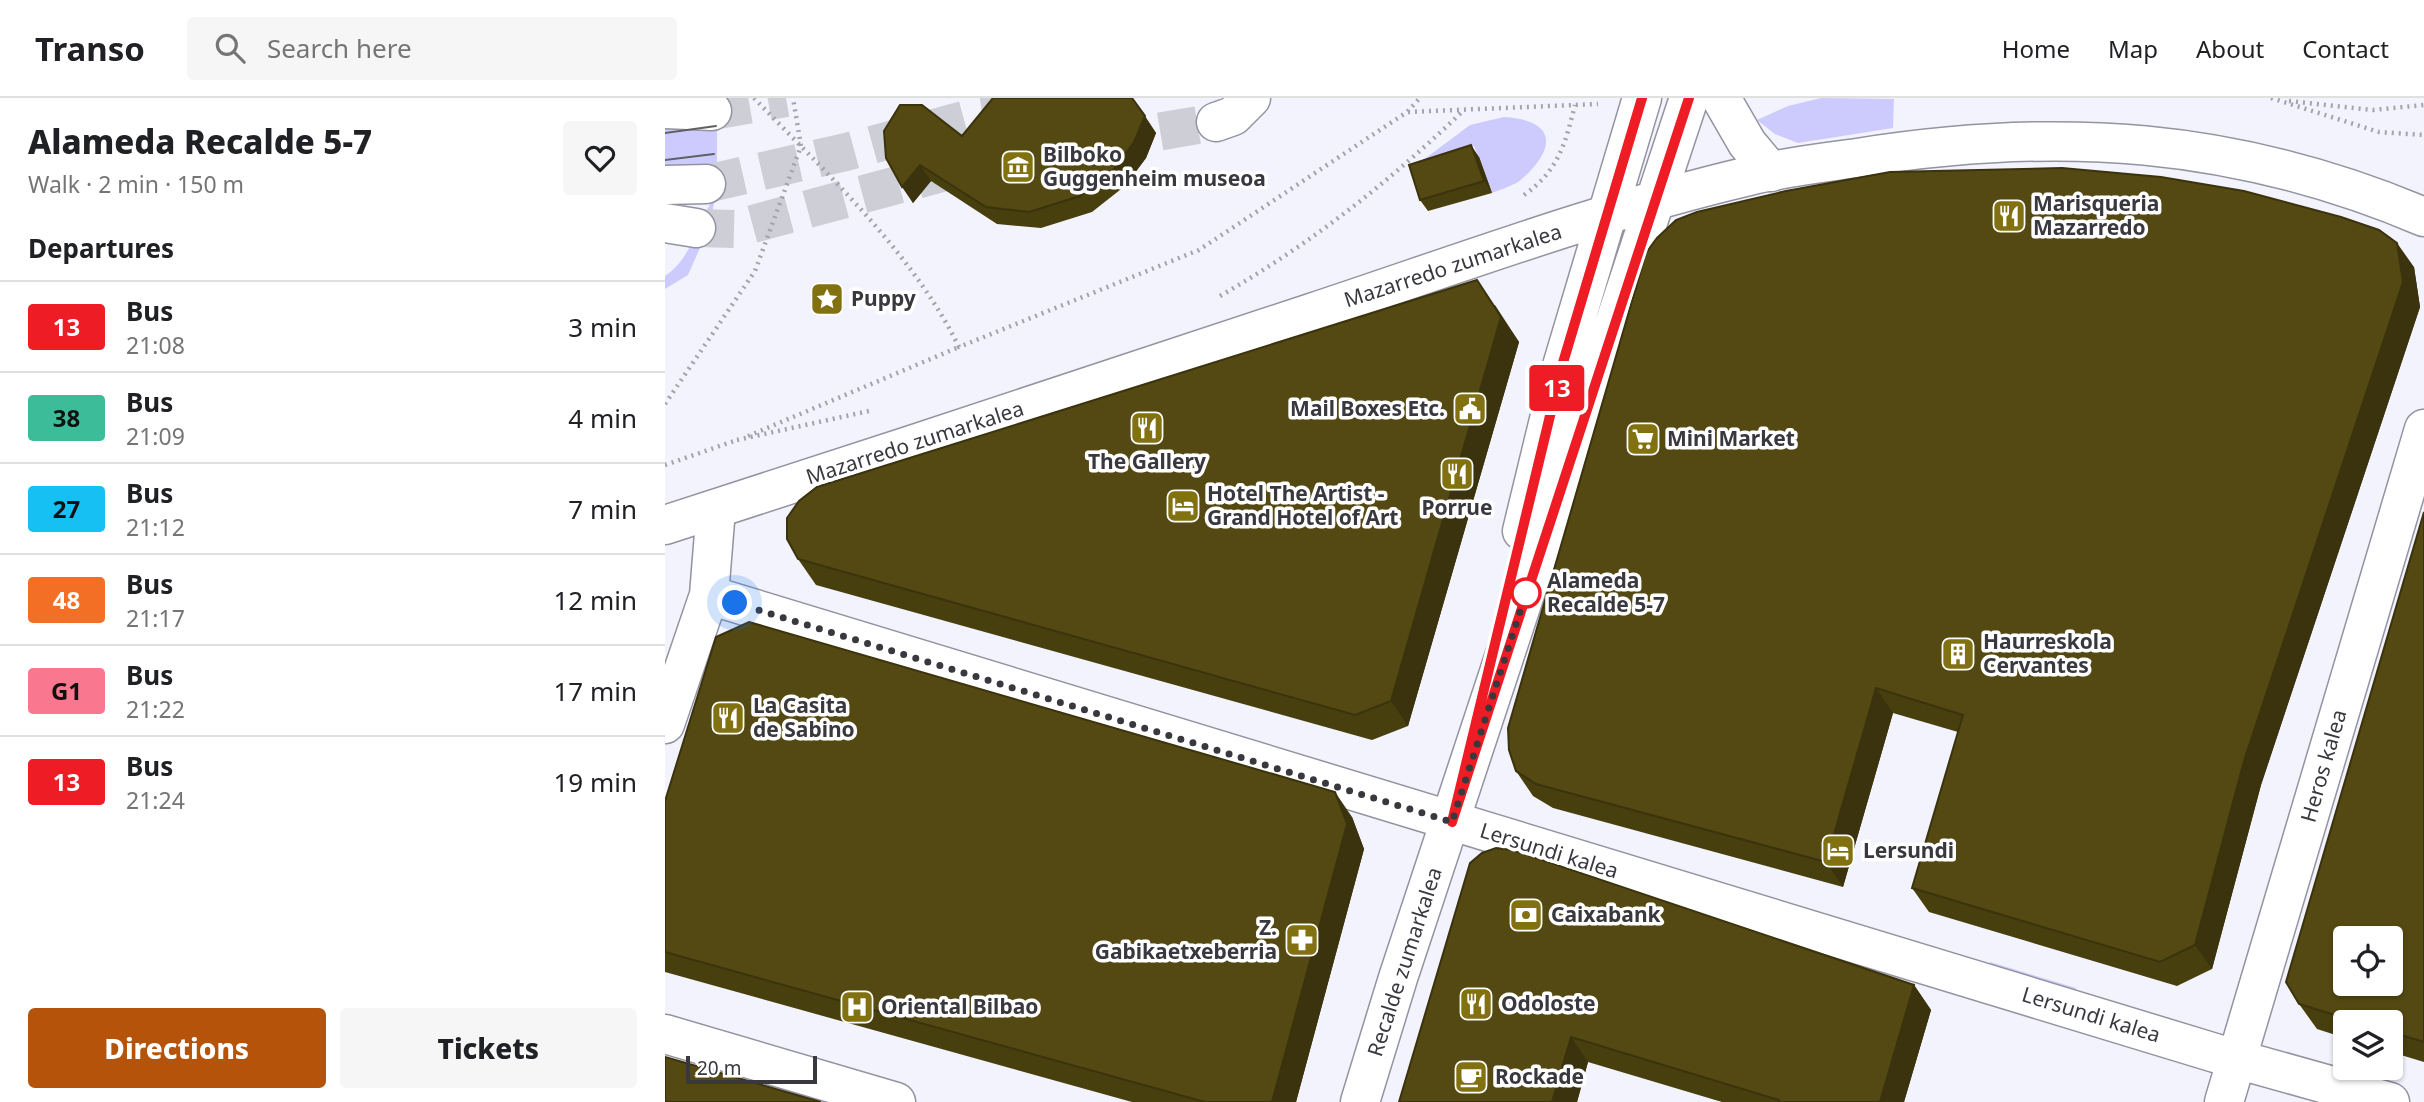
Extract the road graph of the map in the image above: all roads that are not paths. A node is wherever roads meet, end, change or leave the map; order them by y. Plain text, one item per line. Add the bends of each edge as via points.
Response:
1 (1251, 98) edge
2 (1699, 100) edge
3 (1641, 102) edge
4 (665, 109) edge
5 (712, 111) tunnel mouth
6 (1216, 122) tunnel mouth
7 (1771, 172) junction
8 (706, 184) tunnel mouth
9 (665, 186) edge
10 (1654, 200) junction
11 (1605, 216) junction
12 (2424, 217) edge
13 (2424, 429) edge
14 (716, 509) junction
15 (665, 525) edge
16 (709, 596) junction
17 (665, 724) edge
18 (1452, 822) junction
19 (665, 1034) edge
20 (2237, 1058) junction
21 (896, 1102) edge
22 (1360, 1102) edge
23 (2224, 1102) edge
24 (2390, 1102) edge

1 - 6 main road via 1233,116
2 - 7 main road
2 - 10 main road, Recalde zumarkalea
3 - 11 main road, Recalde zumarkalea
4 - 5 main road
7 - 10 main road, Mazarredo zumarkalea
7 - 12 main road, Mazarredo zumarkalea via 1930,146 2098,140 2158,145 2300,173
8 - 9 main road
10 - 11 main road, Mazarredo zumarkalea
10 - 18 main road, Recalde zumarkalea
11 - 14 main road, Mazarredo zumarkalea
11 - 18 main road, Recalde zumarkalea via 1562,366
13 - 20 main road, Heros kalea
14 - 15 main road, Mazarredo zumarkalea
14 - 16 main road
16 - 17 main road
16 - 18 main road, Lersundi kalea
18 - 20 main road, Lersundi kalea
18 - 22 main road, Recalde zumarkalea
19 - 21 main road
20 - 23 main road, Heros kalea
20 - 24 main road, Lersundi kalea

